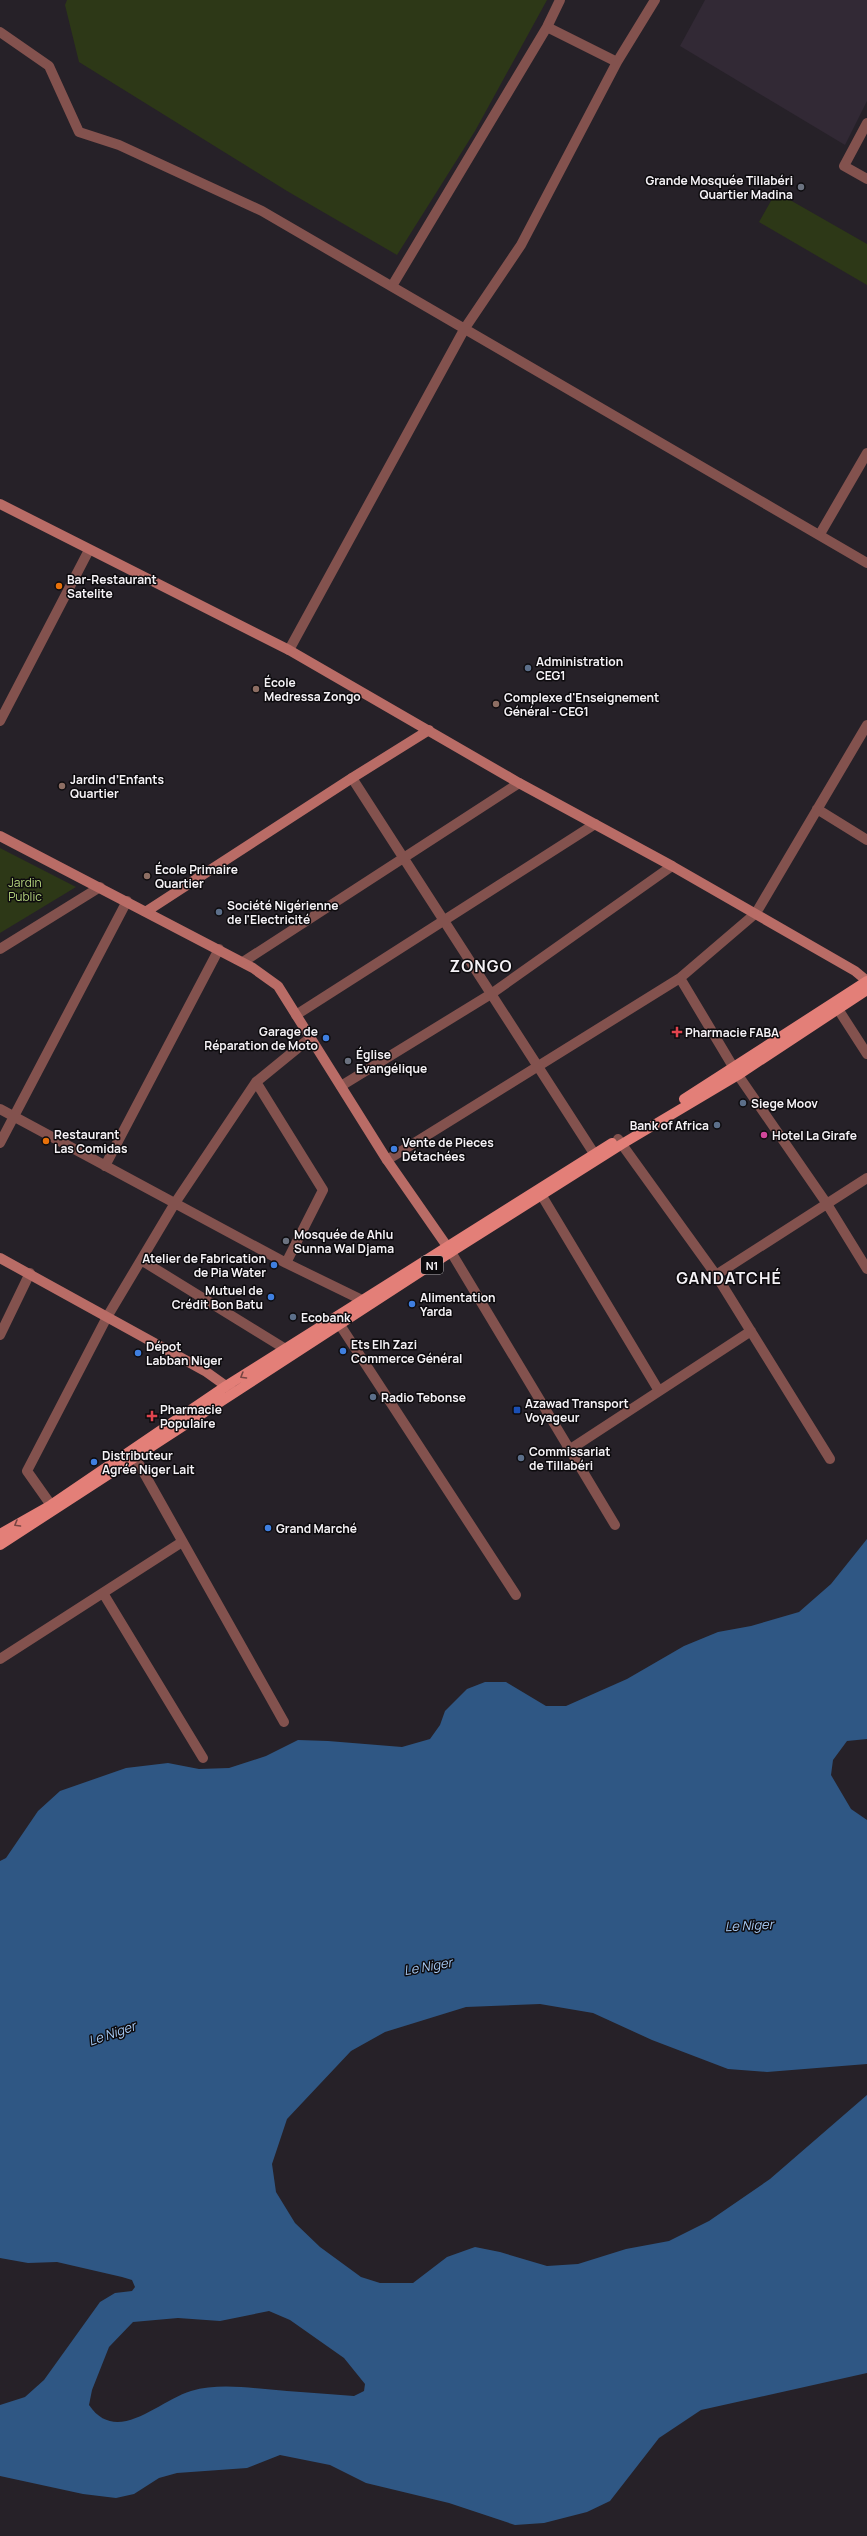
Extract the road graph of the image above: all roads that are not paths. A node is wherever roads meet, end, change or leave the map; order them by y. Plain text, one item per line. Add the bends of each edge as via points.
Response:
1 (560, 0) edge
2 (654, 0) edge
3 (547, 27) junction
4 (0, 32) edge
5 (617, 62) junction
6 (867, 123) edge
7 (867, 179) edge
8 (392, 286) junction
9 (465, 328) junction
10 (867, 453) edge
11 (0, 504) edge
12 (820, 534) junction
13 (90, 550) junction
14 (867, 563) edge
15 (289, 650) junction
16 (0, 721) edge
17 (867, 726) edge
18 (429, 730) junction
19 (352, 778) junction
20 (519, 783) junction
21 (817, 809) junction
22 (595, 824) junction
23 (0, 836) edge
24 (867, 840) edge
25 (402, 857) junction
26 (672, 866) junction
27 (100, 887) junction
28 (127, 901) junction
29 (148, 911) junction
30 (756, 913) junction
31 (444, 921) junction
32 (219, 949) junction
33 (0, 950) edge
34 (243, 962) junction
35 (680, 978) junction
36 (867, 981) edge
37 (867, 990) edge
38 (490, 994) junction
39 (838, 1010) junction
40 (296, 1015) junction
41 (310, 1038) junction
42 (867, 1054) edge
43 (538, 1066) junction
44 (736, 1072) junction
45 (256, 1082) junction
46 (341, 1086) junction
47 (0, 1109) edge
48 (14, 1117) junction
49 (620, 1142) junction
50 (0, 1143) edge
51 (595, 1155) junction
52 (387, 1160) junction
53 (105, 1166) junction
54 (867, 1178) edge
55 (542, 1196) junction
56 (174, 1203) junction
57 (827, 1204) junction
58 (449, 1249) junction
59 (0, 1258) edge
60 (141, 1260) junction
61 (286, 1263) junction
62 (867, 1269) edge
63 (30, 1273) junction
64 (716, 1275) junction
65 (364, 1301) junction
66 (106, 1318) junction
67 (340, 1325) junction
68 (751, 1331) junction
69 (0, 1335) edge
70 (291, 1352) junction
71 (230, 1389) junction
72 (659, 1391) junction
73 (568, 1450) junction
74 (135, 1457) junction
75 (830, 1459) dead end
76 (51, 1505) junction
77 (615, 1525) dead end
78 (0, 1534) edge
79 (182, 1542) junction
80 (0, 1545) edge
81 (103, 1593) junction
82 (516, 1595) dead end
83 (0, 1659) edge
84 (284, 1722) dead end
85 (203, 1758) dead end

1 - 3 street
2 - 5 street
3 - 5 street
3 - 8 street
4 - 8 street via 49,66 80,132 119,145 262,211
5 - 9 street via 521,245
6 - 7 street via 844,166
8 - 9 street
9 - 12 street
9 - 15 street
10 - 12 street
11 - 13 street
12 - 14 street
13 - 15 street
13 - 16 street
15 - 18 street
17 - 21 street
18 - 19 street
18 - 20 street
19 - 25 street
19 - 29 street
20 - 22 street
20 - 25 street
21 - 24 street
21 - 30 street
22 - 26 street
22 - 31 street
23 - 27 street
25 - 31 street
25 - 34 street
26 - 30 street
26 - 38 street
27 - 28 street
27 - 33 street
28 - 29 street
28 - 48 street
29 - 32 street
30 - 35 street
30 - 36 street via 855,971
31 - 38 street
31 - 40 street
32 - 34 street
32 - 53 street
34 - 40 street via 278,986
35 - 43 street
35 - 44 street
36 - 44 main road, N1
37 - 39 main road, N1
38 - 43 street
38 - 46 street
39 - 42 street
39 - 44 main road, N1
40 - 41 street
41 - 45 street
41 - 46 street
43 - 51 street
43 - 52 street
44 - 49 main road, N1
44 - 57 street
45 - 56 street
45 - 61 street via 323,1190
46 - 52 street
47 - 48 street
48 - 50 street
48 - 53 street
49 - 51 main road, N1
49 - 55 main road, N1
49 - 64 street
51 - 58 main road, N1
52 - 58 street
53 - 56 street
54 - 57 street
55 - 58 main road, N1
55 - 72 street
56 - 60 street
56 - 61 street
57 - 62 street
57 - 64 street
58 - 65 main road, N1
58 - 67 main road, N1
58 - 73 street
59 - 63 street
60 - 66 street
60 - 70 street
61 - 65 street
63 - 66 street
63 - 69 street
64 - 68 street
65 - 70 main road, N1
66 - 71 street via 205,1371
66 - 76 street via 27,1471
67 - 70 main road, N1
67 - 82 street
68 - 72 street
68 - 75 street
70 - 71 main road, N1
71 - 74 main road, N1
71 - 76 main road, N1
72 - 73 street
73 - 77 street
74 - 79 street
74 - 80 main road, N1
76 -> 78 main road, N1
79 - 81 street
79 - 84 street
81 - 83 street
81 - 85 street

